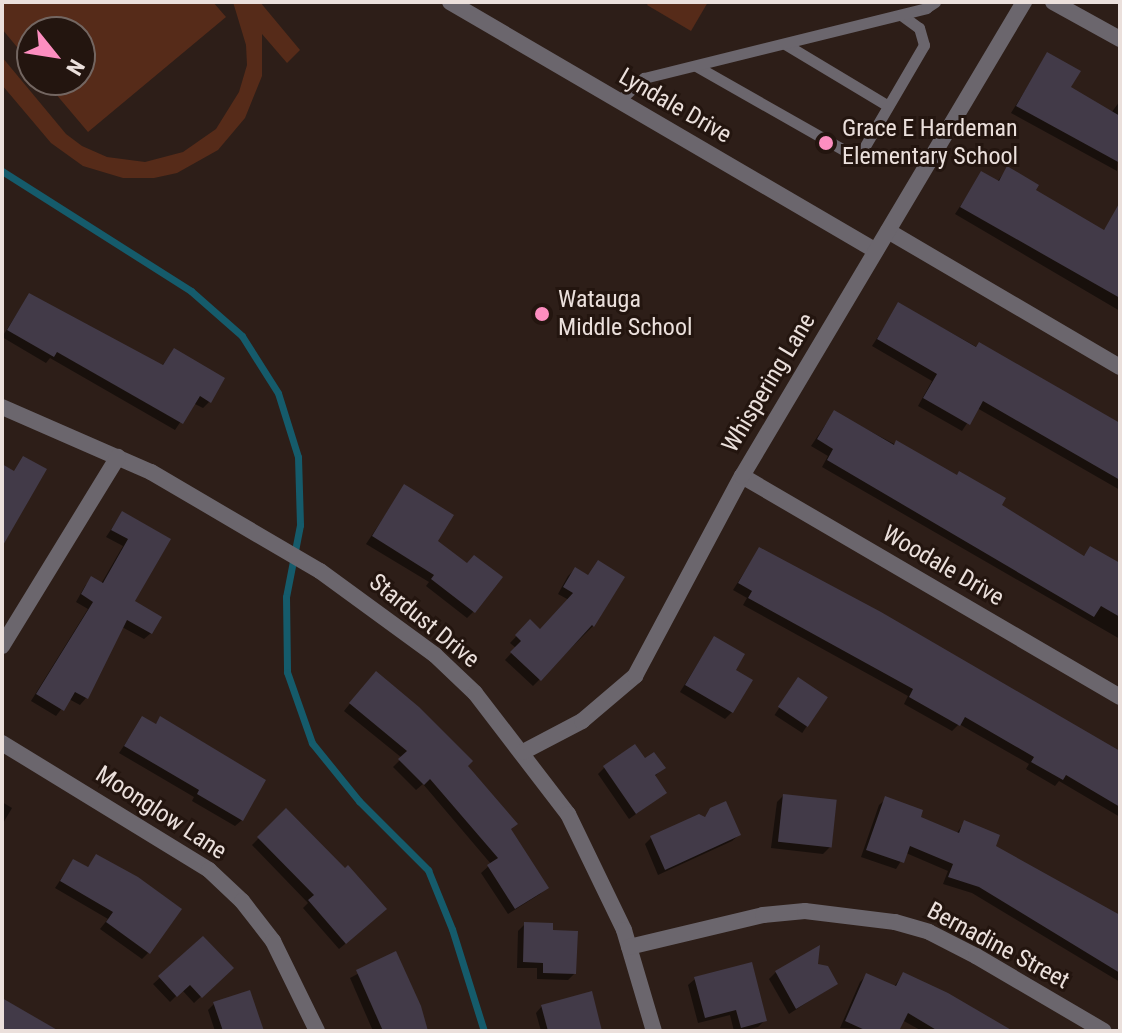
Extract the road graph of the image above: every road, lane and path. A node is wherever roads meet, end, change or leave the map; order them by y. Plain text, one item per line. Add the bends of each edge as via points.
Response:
1 (450, 2) edge
2 (935, 2) edge
3 (1024, 2) edge
4 (1053, 2) edge
5 (901, 15) junction
6 (1120, 39) edge
7 (785, 44) junction
8 (696, 66) junction
9 (619, 101) junction
10 (888, 106) junction
11 (888, 231) junction
12 (876, 251) junction
13 (1120, 367) edge
14 (2, 407) edge
15 (118, 457) junction
16 (742, 476) junction
17 (2, 646) edge
18 (1120, 697) edge
19 (2, 743) edge
20 (523, 752) junction
21 (629, 947) junction
22 (317, 1031) edge
23 (654, 1031) edge
24 (1104, 1031) edge

1 - 9 street, Lyndale Drive
2 - 5 lane
3 - 11 street, Whispering Lane
4 - 6 street
5 - 7 lane
5 - 10 lane via 919,28 924,45
7 - 8 lane
7 - 10 lane
8 - 9 lane via 644,78
8 - 10 lane via 858,158
9 - 12 street, Lyndale Drive
11 - 12 street, Whispering Lane
11 - 13 street
12 - 16 street, Whispering Lane
14 - 15 street, Stardust Drive
15 - 17 street
15 - 20 street, Stardust Drive via 320,571 386,616 475,693
16 - 18 street, Woodale Drive
16 - 20 street, Whispering Lane via 635,676 582,721
19 - 22 street, Moonglow Lane via 209,870 273,941
20 - 21 street, Stardust Drive via 568,814
21 - 23 street, Stardust Drive
21 - 24 street, Bernadine Street via 763,915 805,911 879,919 941,938

